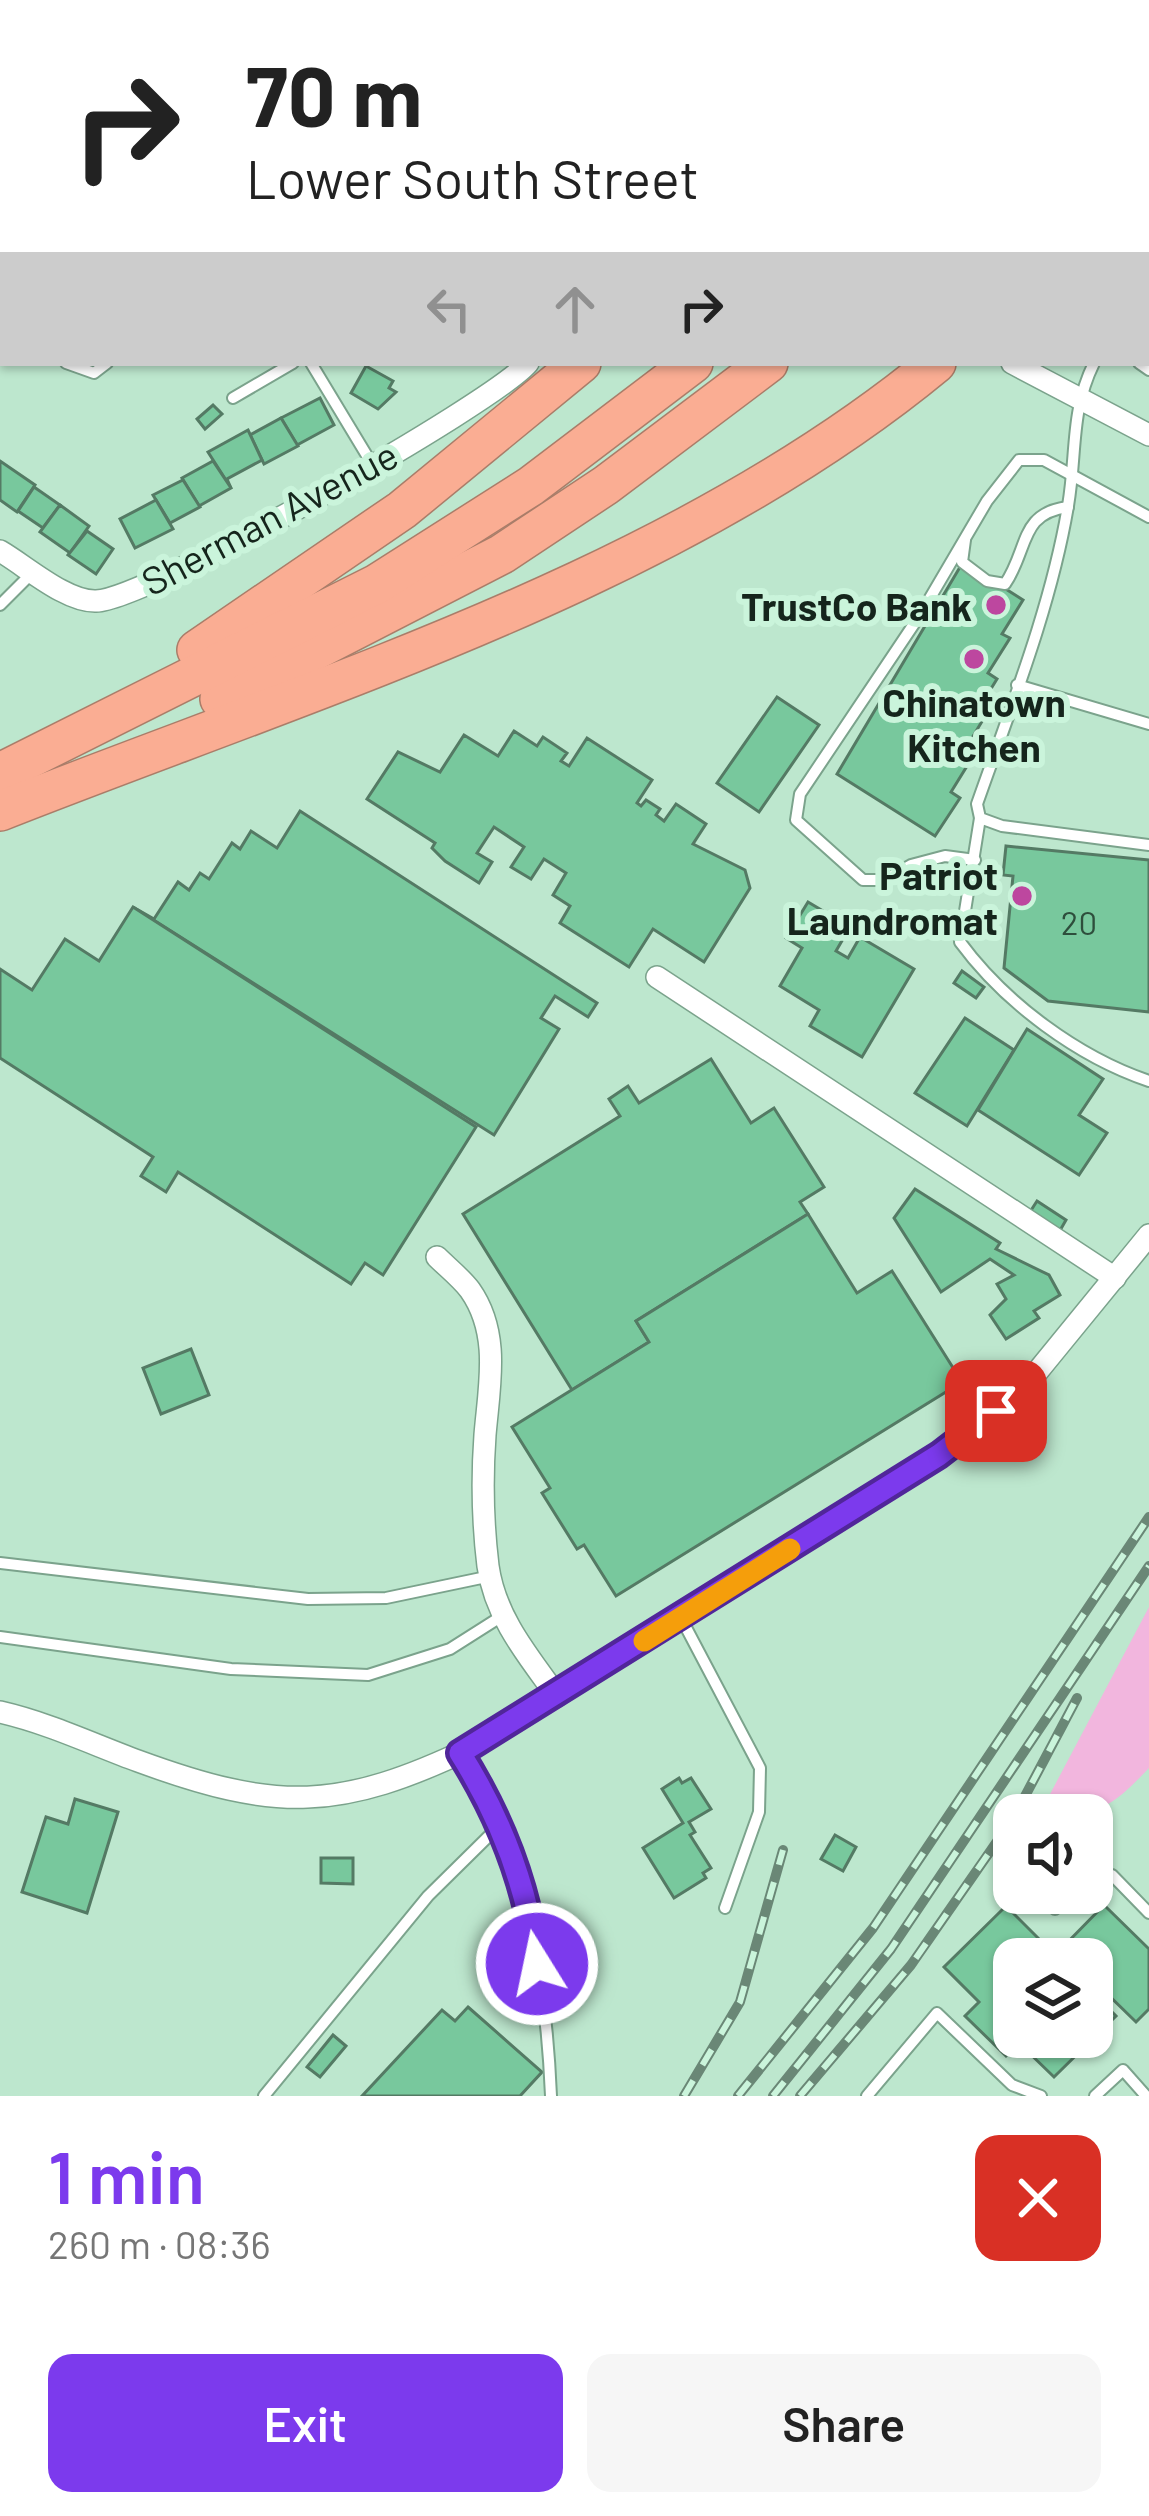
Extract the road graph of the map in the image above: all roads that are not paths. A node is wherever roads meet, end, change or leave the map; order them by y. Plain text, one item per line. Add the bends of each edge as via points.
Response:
1 (0, 95) edge
2 (0, 105) edge
3 (74, 366) edge
4 (103, 366) edge
5 (288, 366) edge
6 (313, 366) edge
7 (523, 366) edge
8 (578, 366) edge
9 (689, 366) edge
10 (764, 366) edge
11 (931, 366) edge
12 (1018, 366) edge
13 (1092, 366) edge
14 (1077, 397) junction
15 (233, 398) dead end
16 (1149, 435) edge
17 (373, 464) junction
18 (1071, 475) junction
19 (1068, 507) junction
20 (1149, 517) edge
21 (966, 534) junction
22 (0, 551) edge
23 (34, 571) junction
24 (0, 604) edge
25 (1017, 685) junction
26 (1149, 724) edge
27 (0, 770) edge
28 (0, 809) edge
29 (980, 818) junction
30 (1149, 845) edge
31 (975, 860) junction
32 (657, 976) dead end
33 (1149, 1081) edge
34 (1149, 1235) edge
35 (437, 1257) dead end
36 (1115, 1278) junction
37 (0, 1563) edge
38 (491, 1576) junction
39 (503, 1616) junction
40 (681, 1618) junction
41 (0, 1637) edge
42 (557, 1696) junction
43 (0, 1712) edge
44 (460, 1753) junction
45 (500, 1825) junction
46 (1113, 1876) edge
47 (725, 1908) dead end
48 (1149, 1912) edge
49 (264, 2096) edge
50 (551, 2096) edge
51 (867, 2096) edge
52 (1041, 2096) edge
53 (1095, 2096) edge
54 (1146, 2096) edge

1 - 2 lane
3 - 4 lane via 94,373
5 - 15 lane
6 - 17 lane
7 - 17 street, Sherman Avenue
8 - 27 highway via 334,561
9 - 27 highway via 530,486 377,584
10 - 28 highway via 606,485 448,585
11 - 28 highway via 750,488 535,601
12 - 14 street
13 - 14 lane
14 - 16 street
14 - 18 lane
17 - 23 street, Sherman Avenue via 139,590 81,599
18 - 19 lane
18 - 20 lane
18 - 21 lane via 1044,460 1019,460
19 - 21 lane via 1045,510 1028,525 1005,584 962,562
19 - 25 lane
21 - 31 lane via 800,794 796,820 863,880 885,880 945,856
22 - 23 street, Sherman Avenue
23 - 24 lane
25 - 26 lane
25 - 29 lane via 976,804
29 - 30 lane
29 - 31 lane
31 - 33 lane via 960,942 978,967 1091,1058
32 - 36 street
34 - 36 street
35 - 38 street via 471,1292 487,1330
36 - 40 street via 1024,1388 939,1455
37 - 38 lane via 308,1599 375,1599
38 - 39 street
39 - 41 lane via 450,1649 368,1675 231,1670
39 - 42 street
40 - 42 street
40 - 47 lane via 760,1768 759,1812
42 - 44 street
43 - 44 street via 201,1782 289,1801 406,1779
44 - 45 lane
45 - 49 lane via 428,1896
45 - 50 lane via 532,1919
46 - 48 lane
51 - 52 lane via 937,2013 1012,2085
53 - 54 lane via 1123,2070

